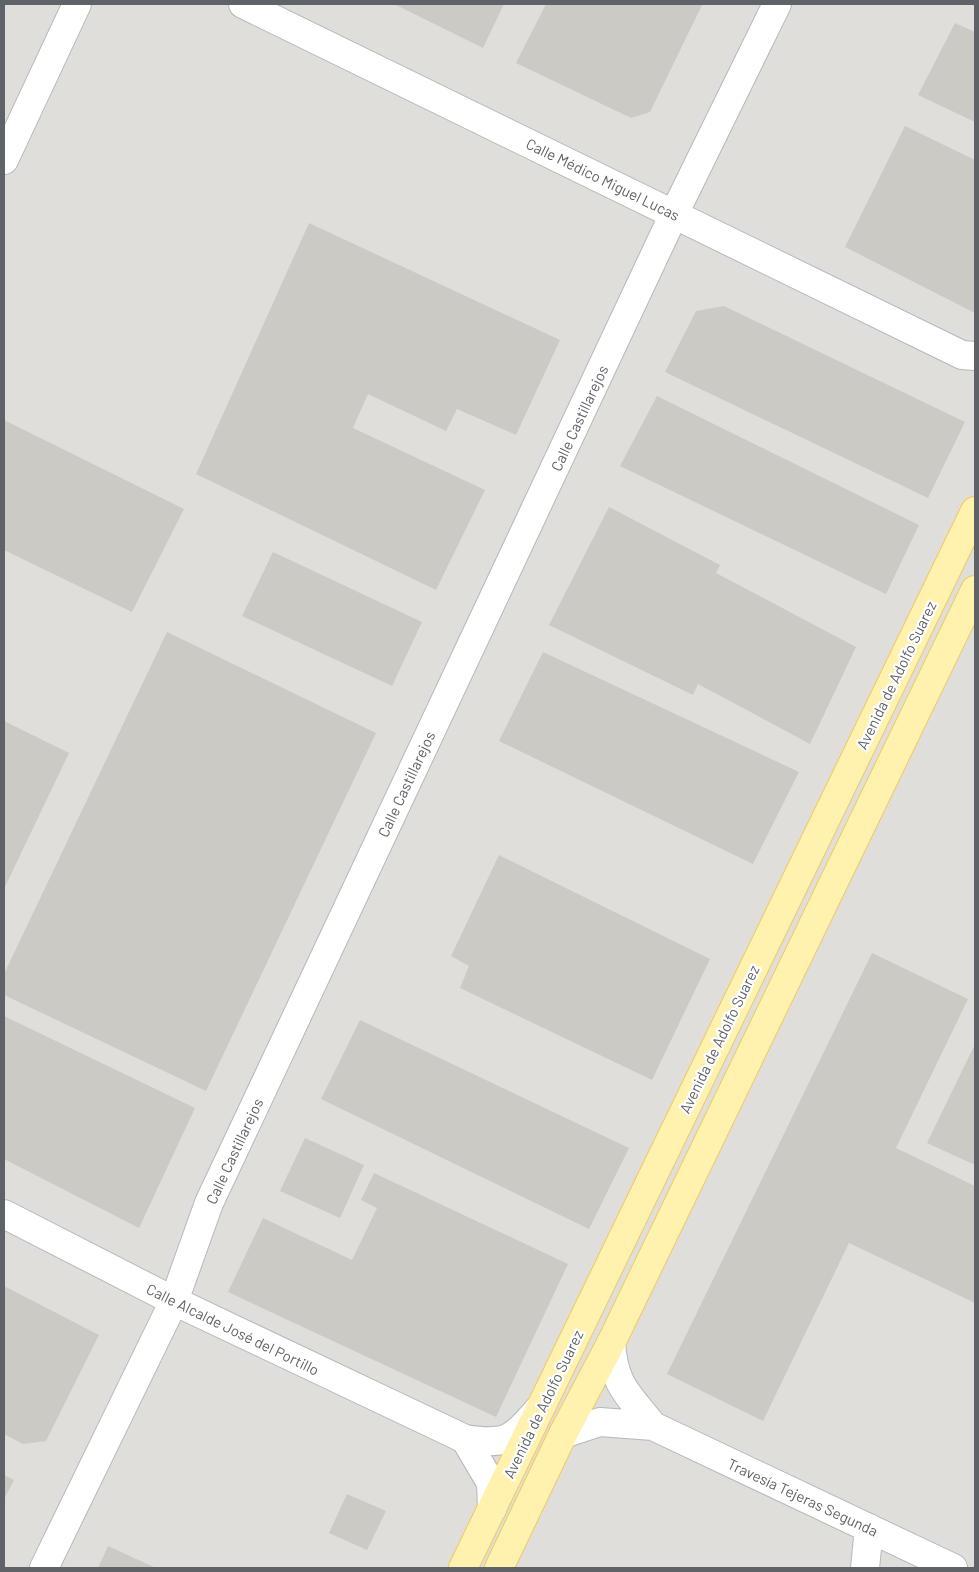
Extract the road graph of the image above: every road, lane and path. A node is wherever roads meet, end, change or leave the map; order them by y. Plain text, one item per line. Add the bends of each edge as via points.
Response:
1 (77, 4) edge
2 (243, 4) edge
3 (777, 4) edge
4 (4, 160) edge
5 (674, 214) junction
6 (971, 362) edge
7 (975, 511) edge
8 (975, 590) edge
9 (4, 1214) edge
10 (174, 1301) junction
11 (611, 1343) junction
12 (544, 1403) junction
13 (653, 1426) junction
14 (563, 1434) junction
15 (465, 1439) junction
16 (492, 1509) junction
17 (869, 1528) junction
18 (44, 1568) edge
19 (463, 1568) edge
20 (498, 1568) edge
21 (865, 1568) edge
22 (953, 1568) edge

1 - 4 street
2 - 5 street, Calle Médico Miguel Lucas
3 - 5 street, Calle Castillarejos
5 - 6 street, Calle Médico Miguel Lucas
5 - 10 street, Calle Castillarejos via 209,1203
7 - 12 main road, Avenida de Adolfo Suarez
8 - 11 main road, Avenida de Adolfo Suarez
9 - 10 street, Calle Alcalde José del Portillo
10 - 15 street, Calle Alcalde José del Portillo
10 - 18 street, Calle Castillarejos
11 - 13 street via 612,1364 618,1383
11 - 14 main road, Avenida de Adolfo Suarez
12 - 15 street via 508,1440 486,1442
12 - 16 main road, Avenida de Adolfo Suarez
13 - 14 street via 600,1422
13 - 17 street, Travesía Tejeras Segunda
14 - 20 main road, Avenida de Adolfo Suarez
15 - 16 street via 491,1483
16 - 19 main road, Avenida de Adolfo Suarez
17 - 21 street
17 - 22 street, Travesía Tejeras Segunda

